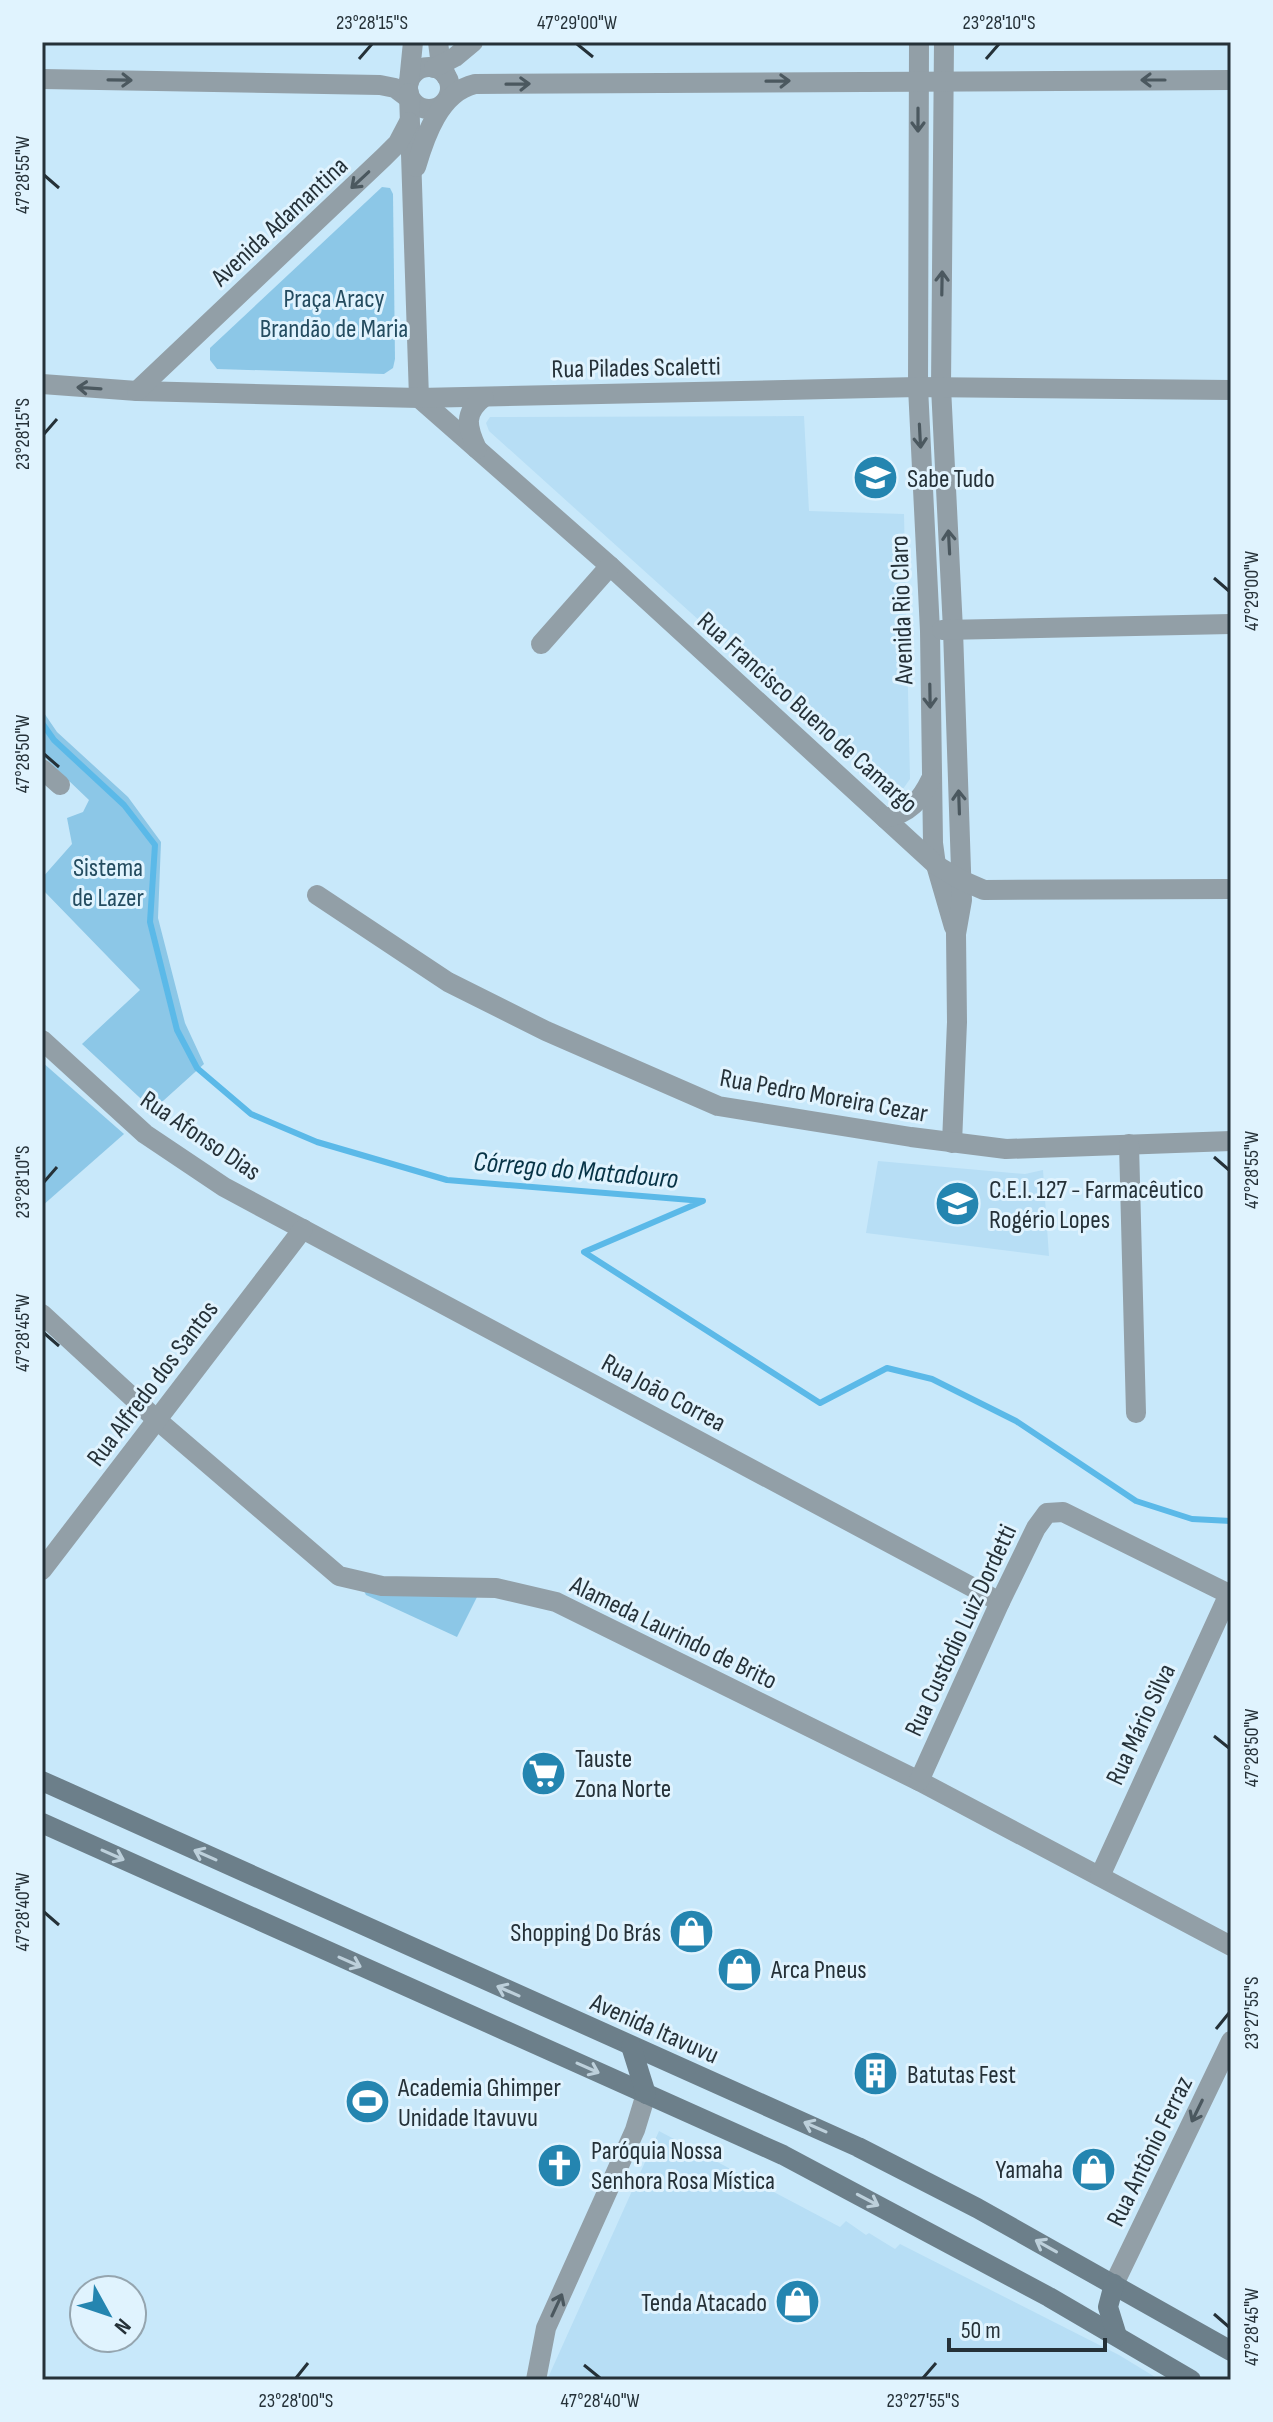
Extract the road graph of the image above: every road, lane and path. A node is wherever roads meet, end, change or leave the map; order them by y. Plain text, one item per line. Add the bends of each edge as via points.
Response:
1 (413, 42) edge
2 (438, 42) edge
3 (473, 42) edge
4 (919, 42) edge
5 (944, 42) edge
6 (441, 71) junction
7 (42, 79) edge
8 (918, 80) junction
9 (943, 80) junction
10 (1231, 80) edge
11 (409, 94) junction
12 (445, 102) junction
13 (410, 121) junction
14 (412, 187) junction
15 (176, 353) junction
16 (42, 384) edge
17 (918, 387) junction
18 (941, 387) junction
19 (1231, 390) edge
20 (137, 391) junction
21 (188, 392) junction
22 (484, 397) junction
23 (419, 398) junction
24 (477, 449) junction
25 (610, 566) junction
26 (1231, 624) edge
27 (953, 630) junction
28 (930, 631) junction
29 (541, 644) dead end
30 (42, 769) edge
31 (931, 779) junction
32 (60, 785) dead end
33 (885, 818) junction
34 (936, 865) junction
35 (961, 880) junction
36 (1231, 889) edge
37 (317, 895) dead end
38 (956, 934) junction
39 (42, 1040) edge
40 (1231, 1141) edge
41 (952, 1143) junction
42 (1129, 1144) junction
43 (303, 1229) junction
44 (42, 1314) edge
45 (1136, 1413) dead end
46 (157, 1420) junction
47 (44, 1562) edge
48 (1230, 1594) edge
49 (1000, 1602) junction
50 (42, 1781) edge
51 (919, 1781) junction
52 (42, 1823) edge
53 (1100, 1876) junction
54 (1231, 1946) edge
55 (1231, 2041) edge
56 (631, 2046) junction
57 (646, 2094) junction
58 (1114, 2284) junction
59 (1117, 2336) junction
60 (1231, 2351) edge
61 (536, 2380) edge
62 (1191, 2380) edge

1 - 11 street
2 - 6 street
3 - 6 street
4 - 8 street, Avenida Rio Claro
5 - 9 street, Avenida Rio Claro
6 - 11 street via 425,68 415,73
6 - 12 street via 450,90
7 -> 11 street via 380,85
8 - 9 street
12 -> 8 street via 475,84
8 -> 17 street, Avenida Rio Claro
10 -> 9 street
18 -> 9 street, Avenida Rio Claro
11 - 12 street via 421,108
11 - 13 street
12 - 14 street via 419,155
13 - 14 street
13 -> 15 street, Avenida Adamantina via 398,143
14 - 23 street
15 - 20 street, Avenida Adamantina
15 - 21 street via 174,380
20 -> 16 street, Rua Pilades Scaletti
17 - 18 street, Rua Pilades Scaletti
17 - 22 street, Rua Pilades Scaletti
17 -> 28 street, Avenida Rio Claro
18 - 19 street, Rua Pilades Scaletti
27 -> 18 street, Avenida Rio Claro
20 - 21 street, Rua Pilades Scaletti
21 - 23 street, Rua Pilades Scaletti
22 - 23 street, Rua Pilades Scaletti
22 - 24 street via 469,418
23 - 24 street, Rua Francisco Bueno de Camargo
24 - 25 street, Rua Francisco Bueno de Camargo
25 - 29 street
25 - 33 street, Rua Francisco Bueno de Camargo
26 - 27 street
27 - 28 street
35 -> 27 street, Avenida Rio Claro
28 -> 31 street, Avenida Rio Claro
30 - 32 street
31 - 33 street via 915,806
31 - 34 street, Avenida Rio Claro
33 - 34 street, Rua Francisco Bueno de Camargo
34 - 35 street, Rua Francisco Bueno de Camargo
34 - 38 street, Avenida Rio Claro
35 - 36 street, Rua Francisco Bueno de Camargo via 984,890
35 - 38 street, Avenida Rio Claro
37 - 41 street, Rua Pedro Moreira Cezar via 448,982 718,1106
38 - 41 street, Avenida Rio Claro
39 - 43 street, Rua Afonso Dias via 145,1134 224,1187
40 - 42 street, Rua Pedro Moreira Cezar
41 - 42 street, Rua Pedro Moreira Cezar via 1006,1149
42 - 45 street
43 - 46 street, Rua Alfredo dos Santos
43 - 49 street, Rua João Correa
44 - 46 street, Alameda Laurindo de Brito
46 - 47 street, Rua Alfredo dos Santos
46 - 51 street, Alameda Laurindo de Brito via 339,1576 382,1586 496,1588 556,1602
48 - 49 street, Rua Custódio Luiz Dordetti via 1063,1512 1047,1513 1036,1528
48 - 53 street, Rua Mário Silva
49 - 51 street, Rua Custódio Luiz Dordetti
56 -> 50 main road, Avenida Itavuvu
51 - 53 street, Alameda Laurindo de Brito
52 -> 57 main road
53 - 54 street, Alameda Laurindo de Brito
55 -> 58 street, Rua Antônio Ferraz
56 - 57 main road
58 -> 56 main road, Avenida Itavuvu via 858,2147
57 -> 59 main road via 783,2155
61 -> 57 street via 546,2328 623,2159
58 - 59 main road via 1108,2307
58 - 60 main road, Avenida Itavuvu
59 - 62 main road

